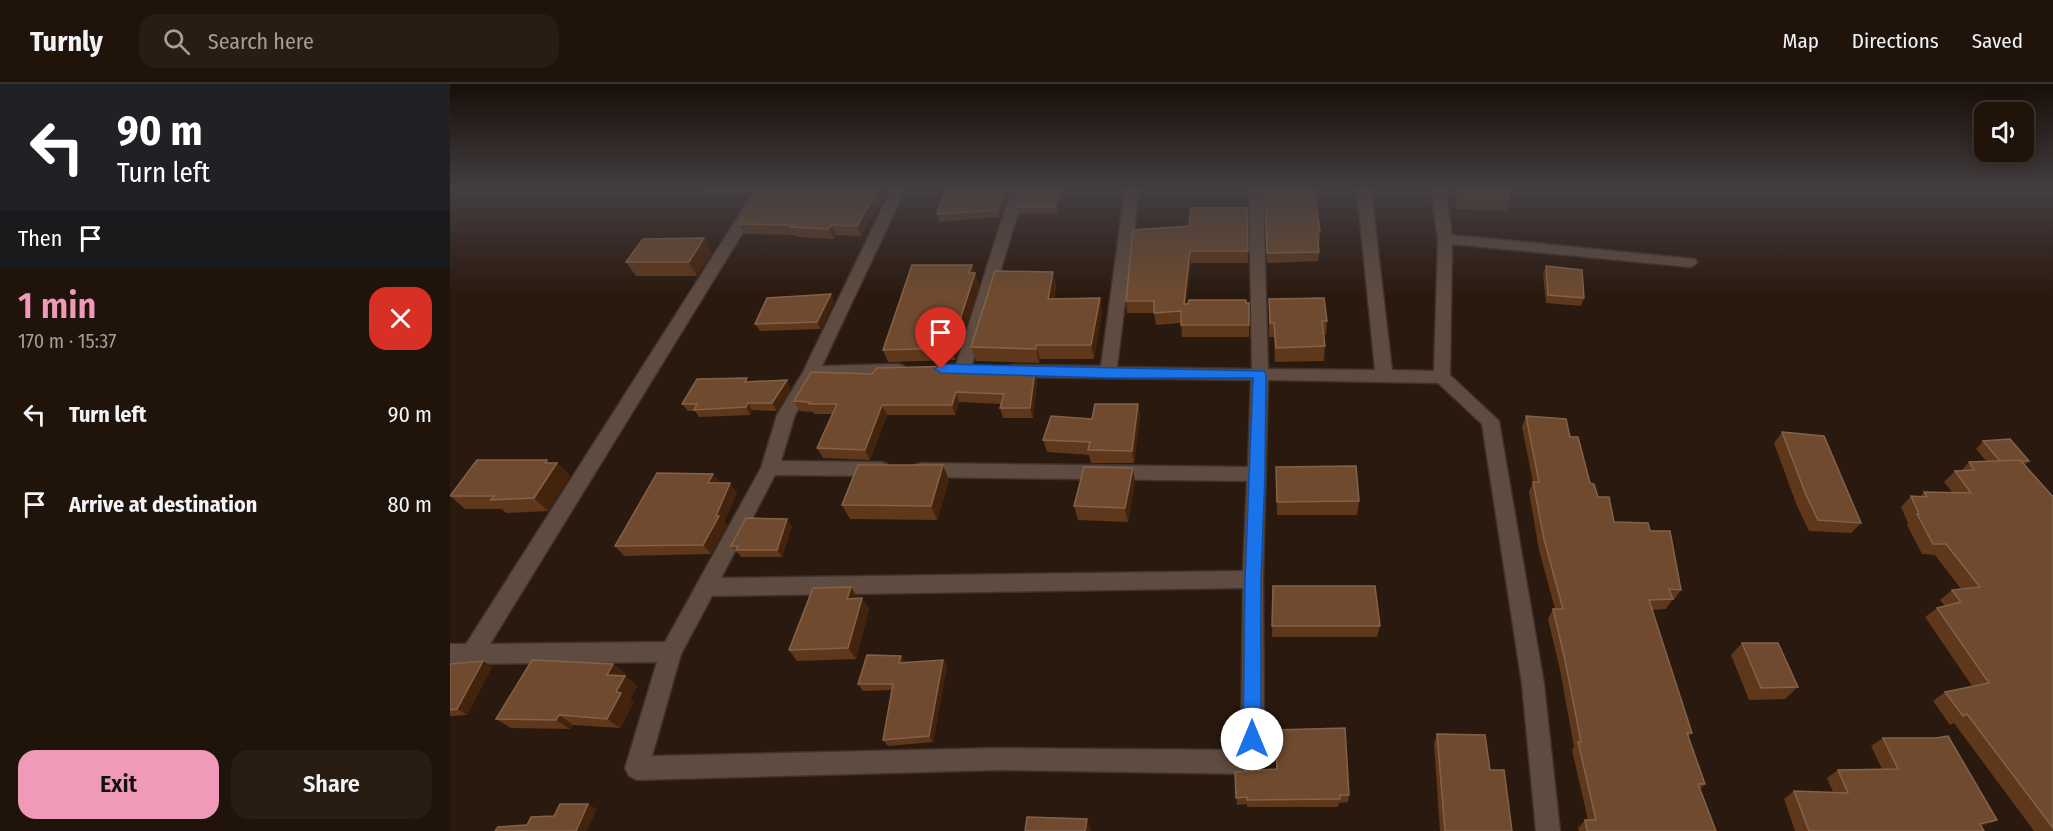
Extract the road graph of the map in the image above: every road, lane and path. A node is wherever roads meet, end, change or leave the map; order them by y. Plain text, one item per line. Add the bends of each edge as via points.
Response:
1 (740, 225) edge
2 (881, 225) edge
3 (1006, 225) edge
4 (1127, 225) edge
5 (1257, 225) edge
6 (1368, 225) edge
7 (1442, 225) edge
8 (1444, 239) junction
9 (1690, 262) dead end
10 (916, 369) edge
11 (811, 372) junction
12 (1108, 374) junction
13 (1260, 374) junction
14 (1384, 376) junction
15 (1442, 377) junction
16 (770, 468) junction
17 (1258, 474) junction
18 (1253, 579) junction
19 (707, 587) junction
20 (671, 652) junction
21 (450, 654) edge
22 (472, 654) junction
23 (1548, 831) edge

1 - 22 street
2 - 11 street
3 - 12 street via 957,368
4 - 12 street
5 - 13 street
6 - 14 street
7 - 8 street
8 - 9 street
8 - 15 street
10 - 11 street
11 - 16 street via 786,415
12 - 13 street
13 - 14 street
13 - 17 street
14 - 15 street
15 - 23 street via 1490,421 1533,684
16 - 17 street
16 - 19 street
17 - 18 street
18 - 19 street
18 - 20 street via 1252,762 999,759 637,768
19 - 20 street
20 - 22 street
21 - 22 street

